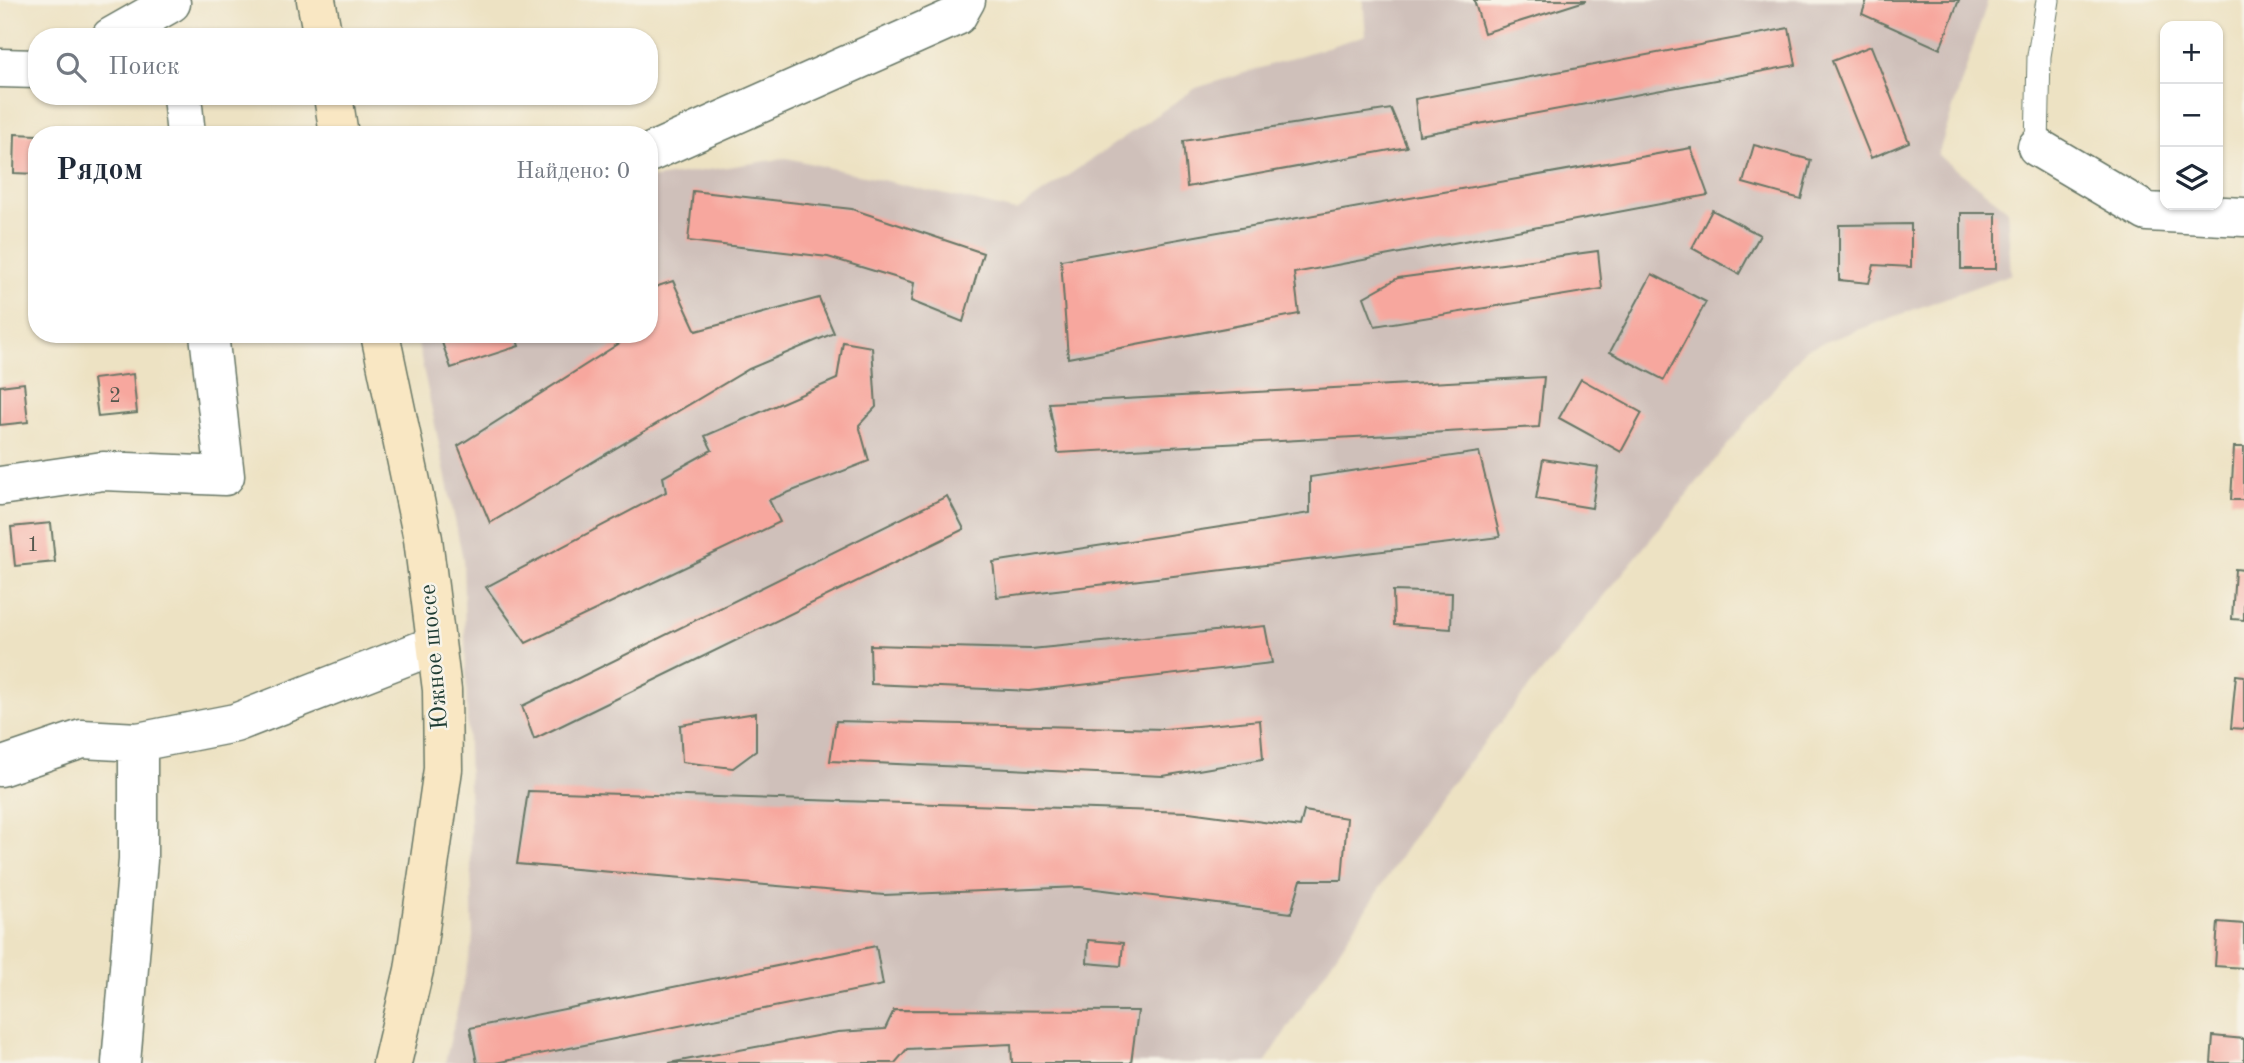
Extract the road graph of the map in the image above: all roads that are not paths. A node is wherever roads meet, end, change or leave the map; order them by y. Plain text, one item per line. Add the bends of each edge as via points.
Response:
1 (317, 0) edge
2 (967, 0) edge
3 (2048, 0) edge
4 (173, 13) edge
5 (134, 28) edge
6 (322, 28) edge
7 (0, 68) edge
8 (28, 69) edge
9 (183, 105) edge
10 (334, 105) edge
11 (185, 126) edge
12 (338, 126) edge
13 (2037, 147) joint
14 (658, 149) edge
15 (2244, 217) edge
16 (210, 343) edge
17 (382, 343) edge
18 (0, 486) edge
19 (435, 645) junction
20 (138, 742) junction
21 (0, 767) edge
22 (121, 1063) edge
23 (392, 1063) edge

1 - 6 street
2 - 14 street via 957,16
3 - 13 lane via 2039,56
4 - 5 street
7 - 8 street
9 - 11 street
10 - 12 street
13 - 15 street via 2147,212
16 - 18 street via 225,476 103,471
17 - 19 street, Южное шоссе via 423,539
19 - 20 street via 235,723
19 - 23 street, Южное шоссе via 442,690 443,769 414,970
20 - 21 street via 82,739
20 - 22 street via 138,860

